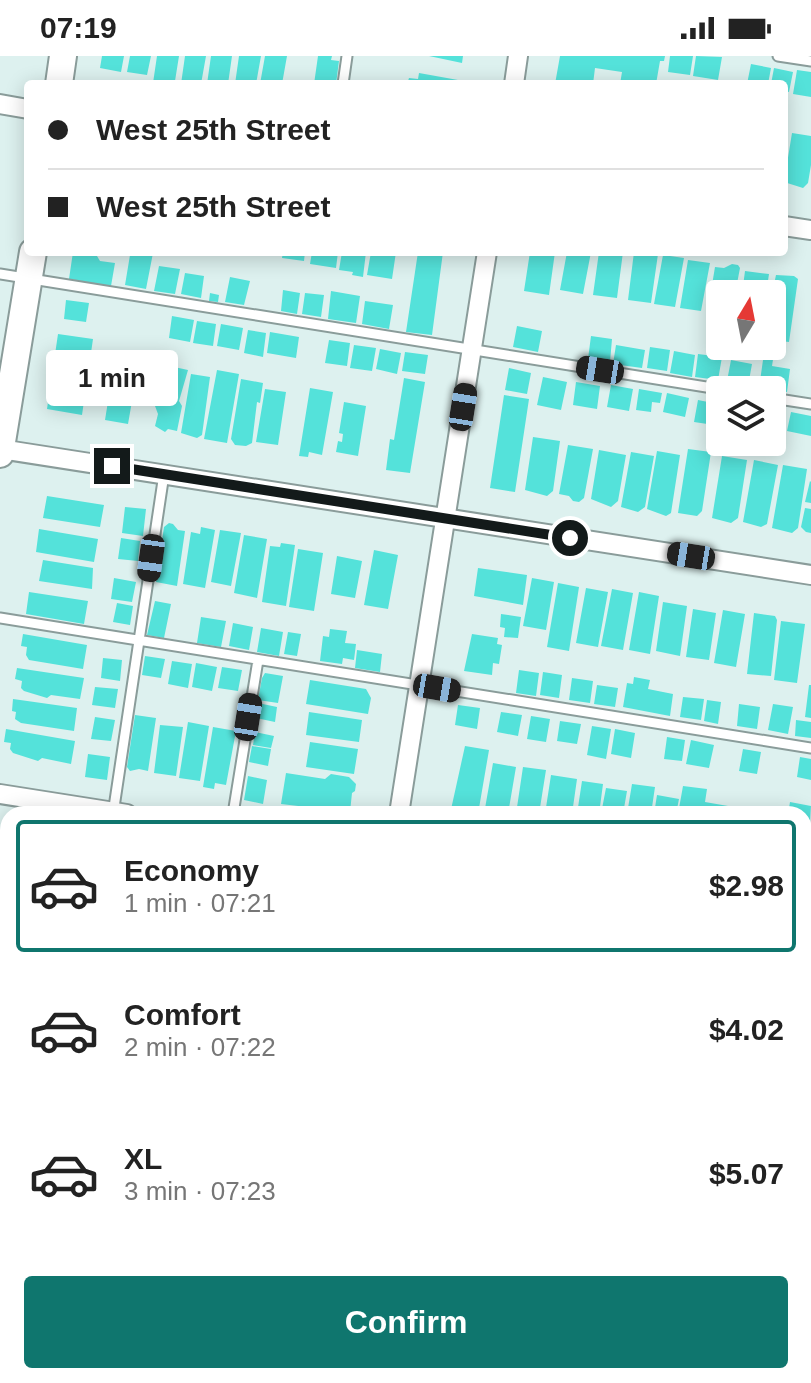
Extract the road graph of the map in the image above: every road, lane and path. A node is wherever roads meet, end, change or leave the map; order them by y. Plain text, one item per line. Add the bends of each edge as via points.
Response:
1 (63, 56) edge
2 (347, 56) edge
3 (518, 56) edge
4 (778, 56) edge
5 (810, 59) edge
6 (60, 80) edge
7 (344, 80) edge
8 (515, 80) edge
9 (0, 104) edge
10 (24, 108) edge
11 (788, 227) edge
12 (811, 230) edge
13 (32, 256) edge
14 (486, 256) edge
15 (0, 274) edge
16 (29, 278) junction
17 (472, 350) junction
18 (706, 387) edge
19 (786, 400) edge
20 (811, 404) edge
21 (0, 451) edge
22 (164, 474) junction
23 (445, 518) junction
24 (811, 575) edge
25 (0, 618) edge
26 (139, 641) junction
27 (258, 660) junction
28 (419, 685) junction
29 (811, 748) edge
30 (0, 794) edge
31 (74, 806) edge
32 (118, 806) edge
33 (234, 806) edge
34 (400, 806) edge

1 - 6 street
2 - 7 lane
3 - 8 street
4 - 5 lane
9 - 10 street
11 - 12 street
13 - 16 street
14 - 17 street
15 - 16 lane
16 - 17 lane
16 - 21 street
17 - 18 lane
17 - 23 street
19 - 20 lane
21 - 22 street
22 - 23 street
22 - 26 lane
23 - 24 street
23 - 28 street
25 - 26 lane
26 - 27 lane
26 - 32 lane
27 - 28 lane
27 - 33 lane
28 - 29 lane
28 - 34 street
30 - 31 street

